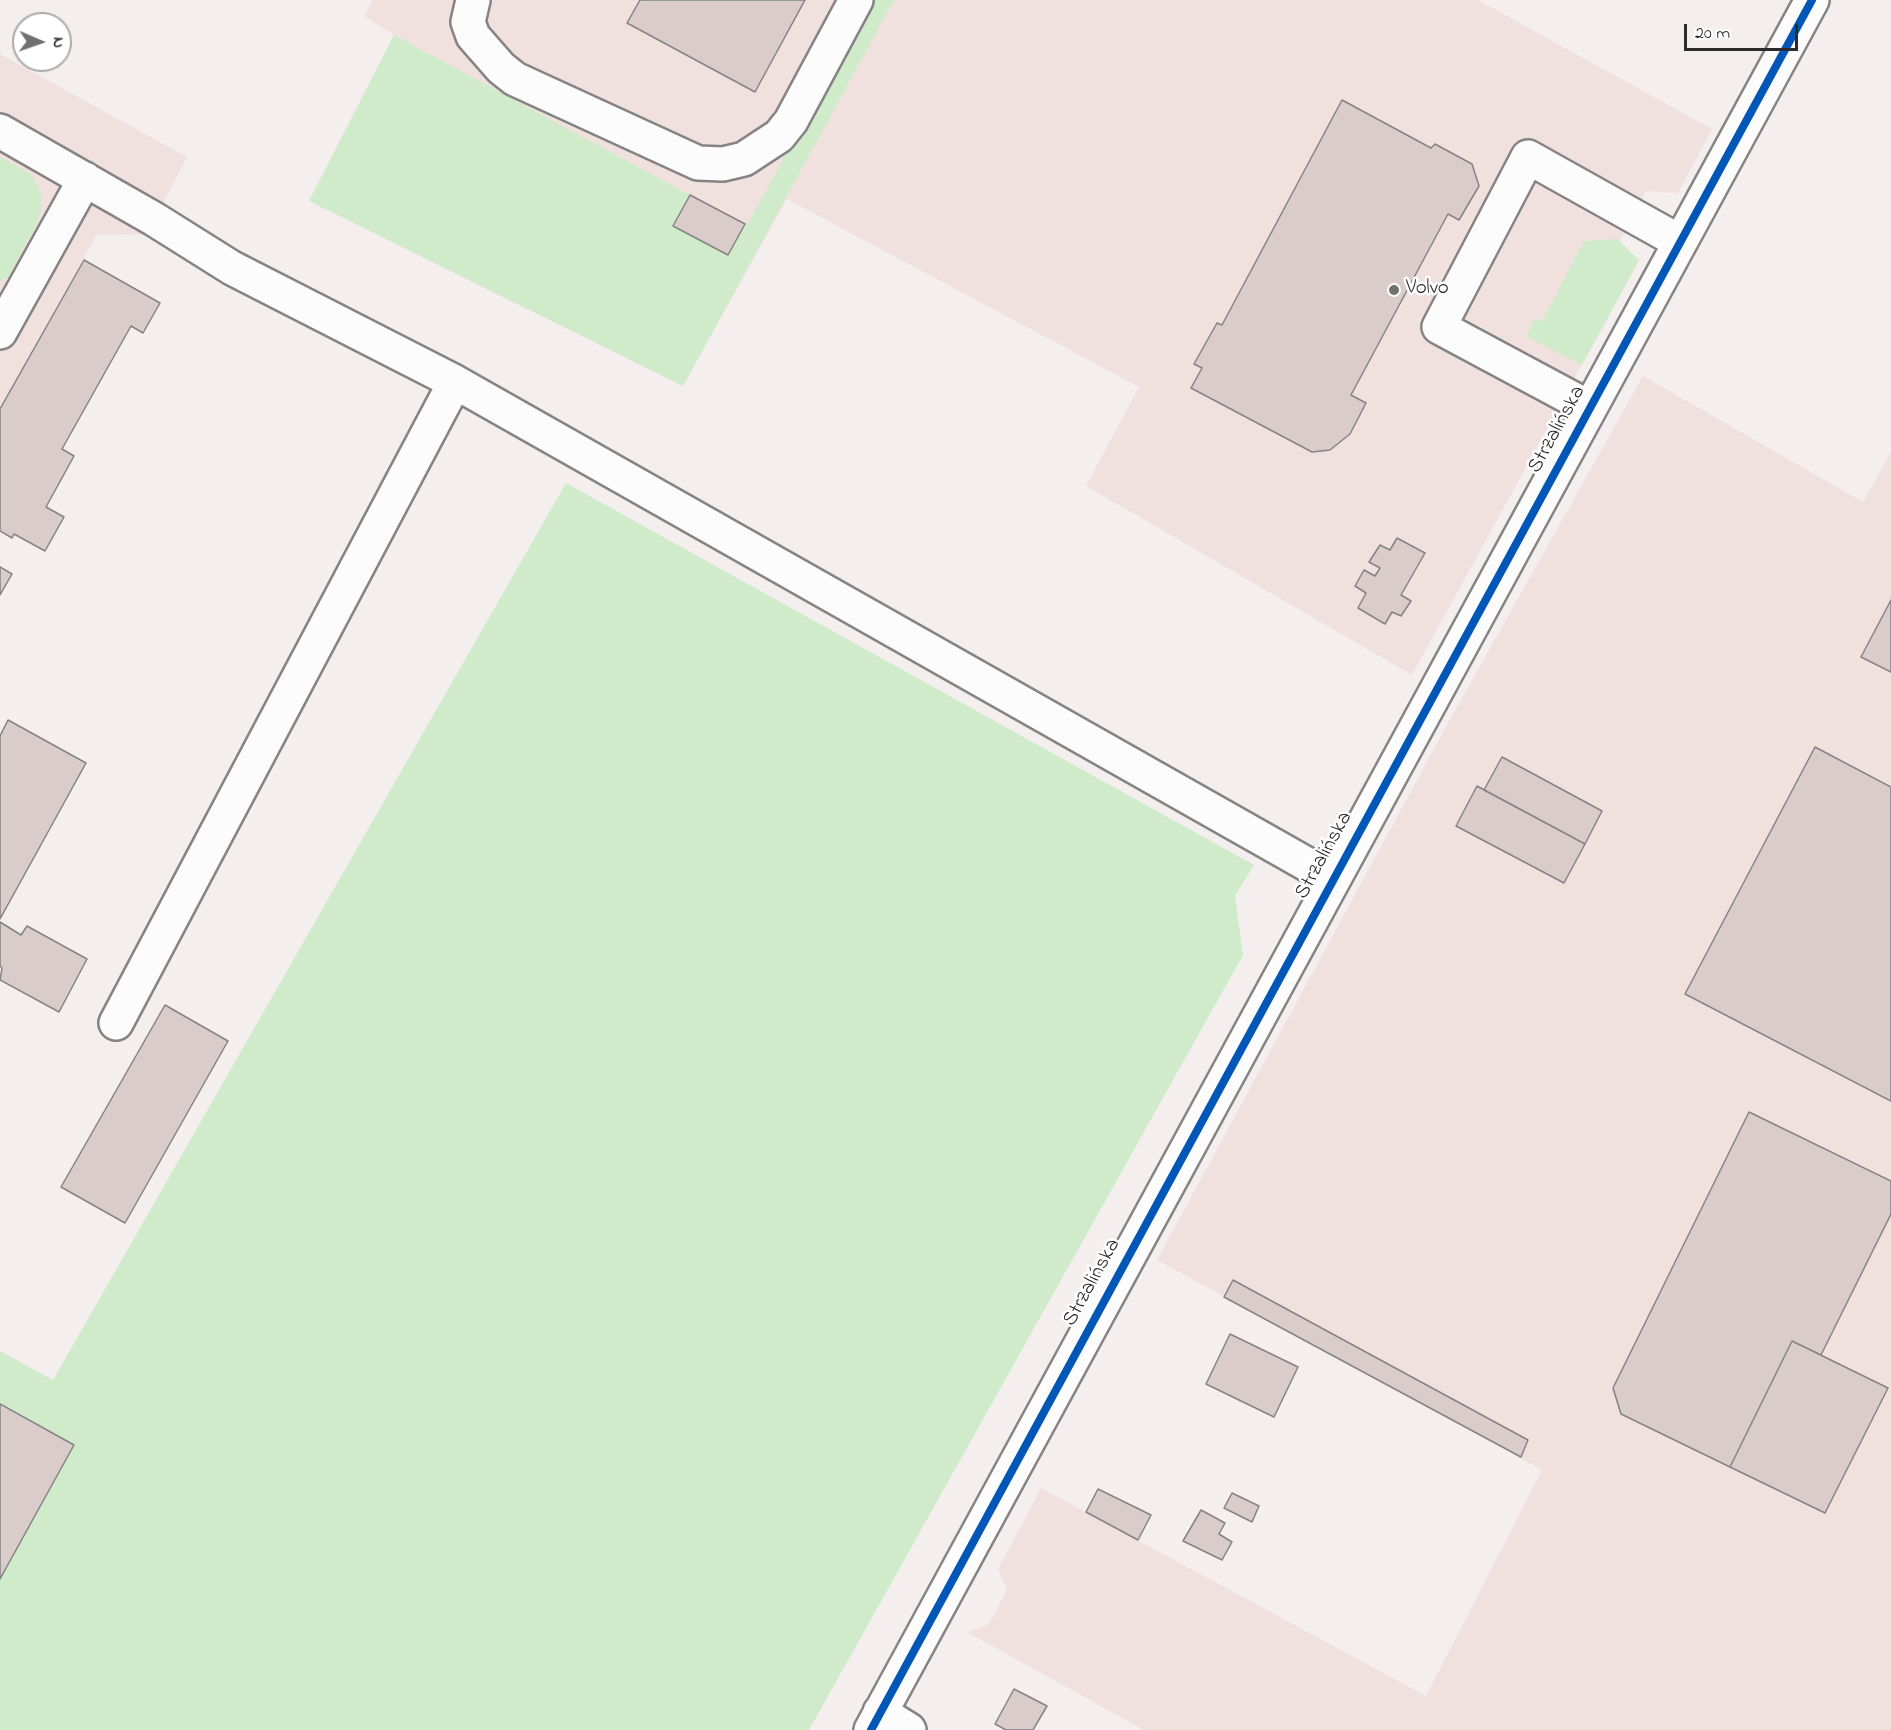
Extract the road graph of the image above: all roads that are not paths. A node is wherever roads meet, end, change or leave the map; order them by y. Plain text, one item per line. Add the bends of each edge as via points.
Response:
1 (473, 0) edge
2 (856, 0) edge
3 (1812, 0) edge
4 (0, 130) edge
5 (85, 179) junction
6 (1680, 242) junction
7 (0, 332) edge
8 (455, 382) junction
9 (1590, 408) junction
10 (1333, 879) junction
11 (116, 1023) dead end
12 (875, 1721) edge
13 (909, 1730) edge

1 - 2 street via 468,22 472,36 515,79 698,163 723,164 744,159 778,136 791,121
3 - 6 street, Strzalińska
4 - 5 street
5 - 7 street
5 - 8 street via 232,268
6 - 9 street, Strzalińska
6 - 9 street via 1528,157 1438,327
8 - 10 street
8 - 11 street
9 - 10 street, Strzalińska
10 - 12 street, Strzalińska
12 - 13 street

